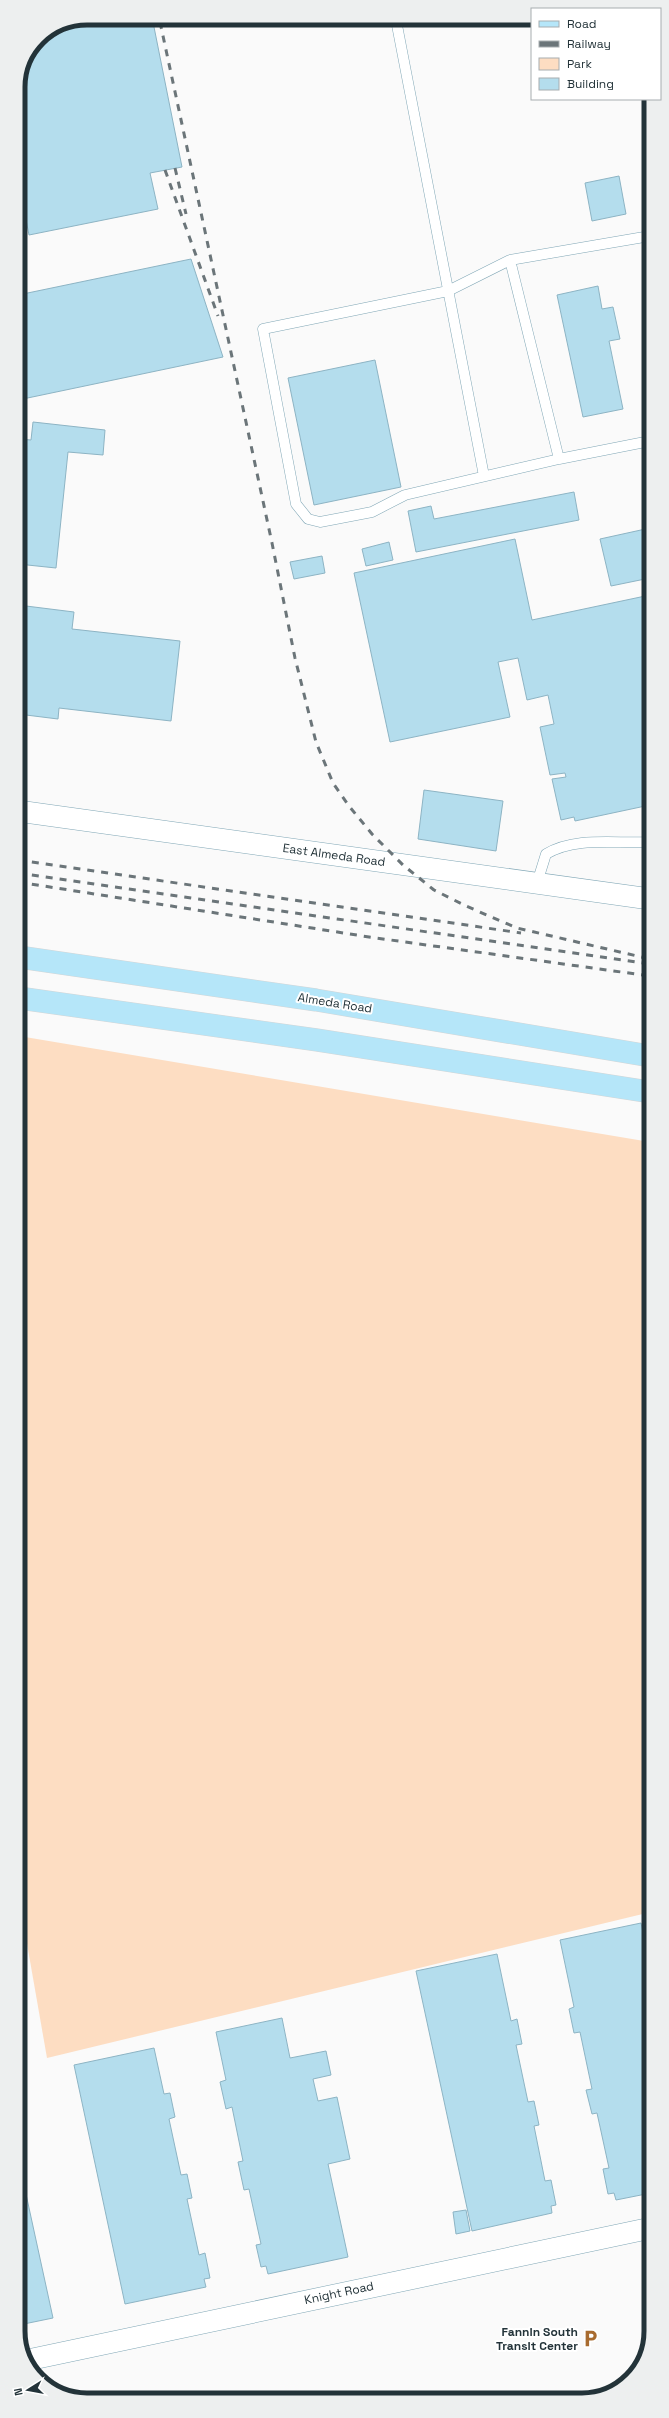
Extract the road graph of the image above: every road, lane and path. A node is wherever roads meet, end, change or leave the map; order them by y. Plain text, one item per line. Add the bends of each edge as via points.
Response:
1 (397, 25) edge
2 (644, 237) edge
3 (510, 260) junction
4 (448, 291) junction
5 (644, 442) edge
6 (559, 459) junction
7 (484, 476) junction
8 (25, 812) edge
9 (644, 842) edge
10 (537, 883) junction
11 (644, 898) edge
12 (25, 958) edge
13 (25, 999) edge
14 (644, 1055) edge
15 (644, 1091) edge
16 (644, 2229) edge
17 (32, 2359) edge

1 - 4 lane
2 - 3 lane
3 - 4 lane
3 - 6 lane
4 - 7 lane
4 - 7 lane via 263,329 296,504 308,519 320,522 372,512 405,495
5 - 6 lane
6 - 7 lane
8 - 10 street, East Almeda Road
9 - 10 lane via 574,843 558,847 546,854
10 - 11 street, East Almeda Road
12 - 14 main road, Almeda Road via 316,1000
13 - 15 main road via 317,1040
16 - 17 street, Knight Road

